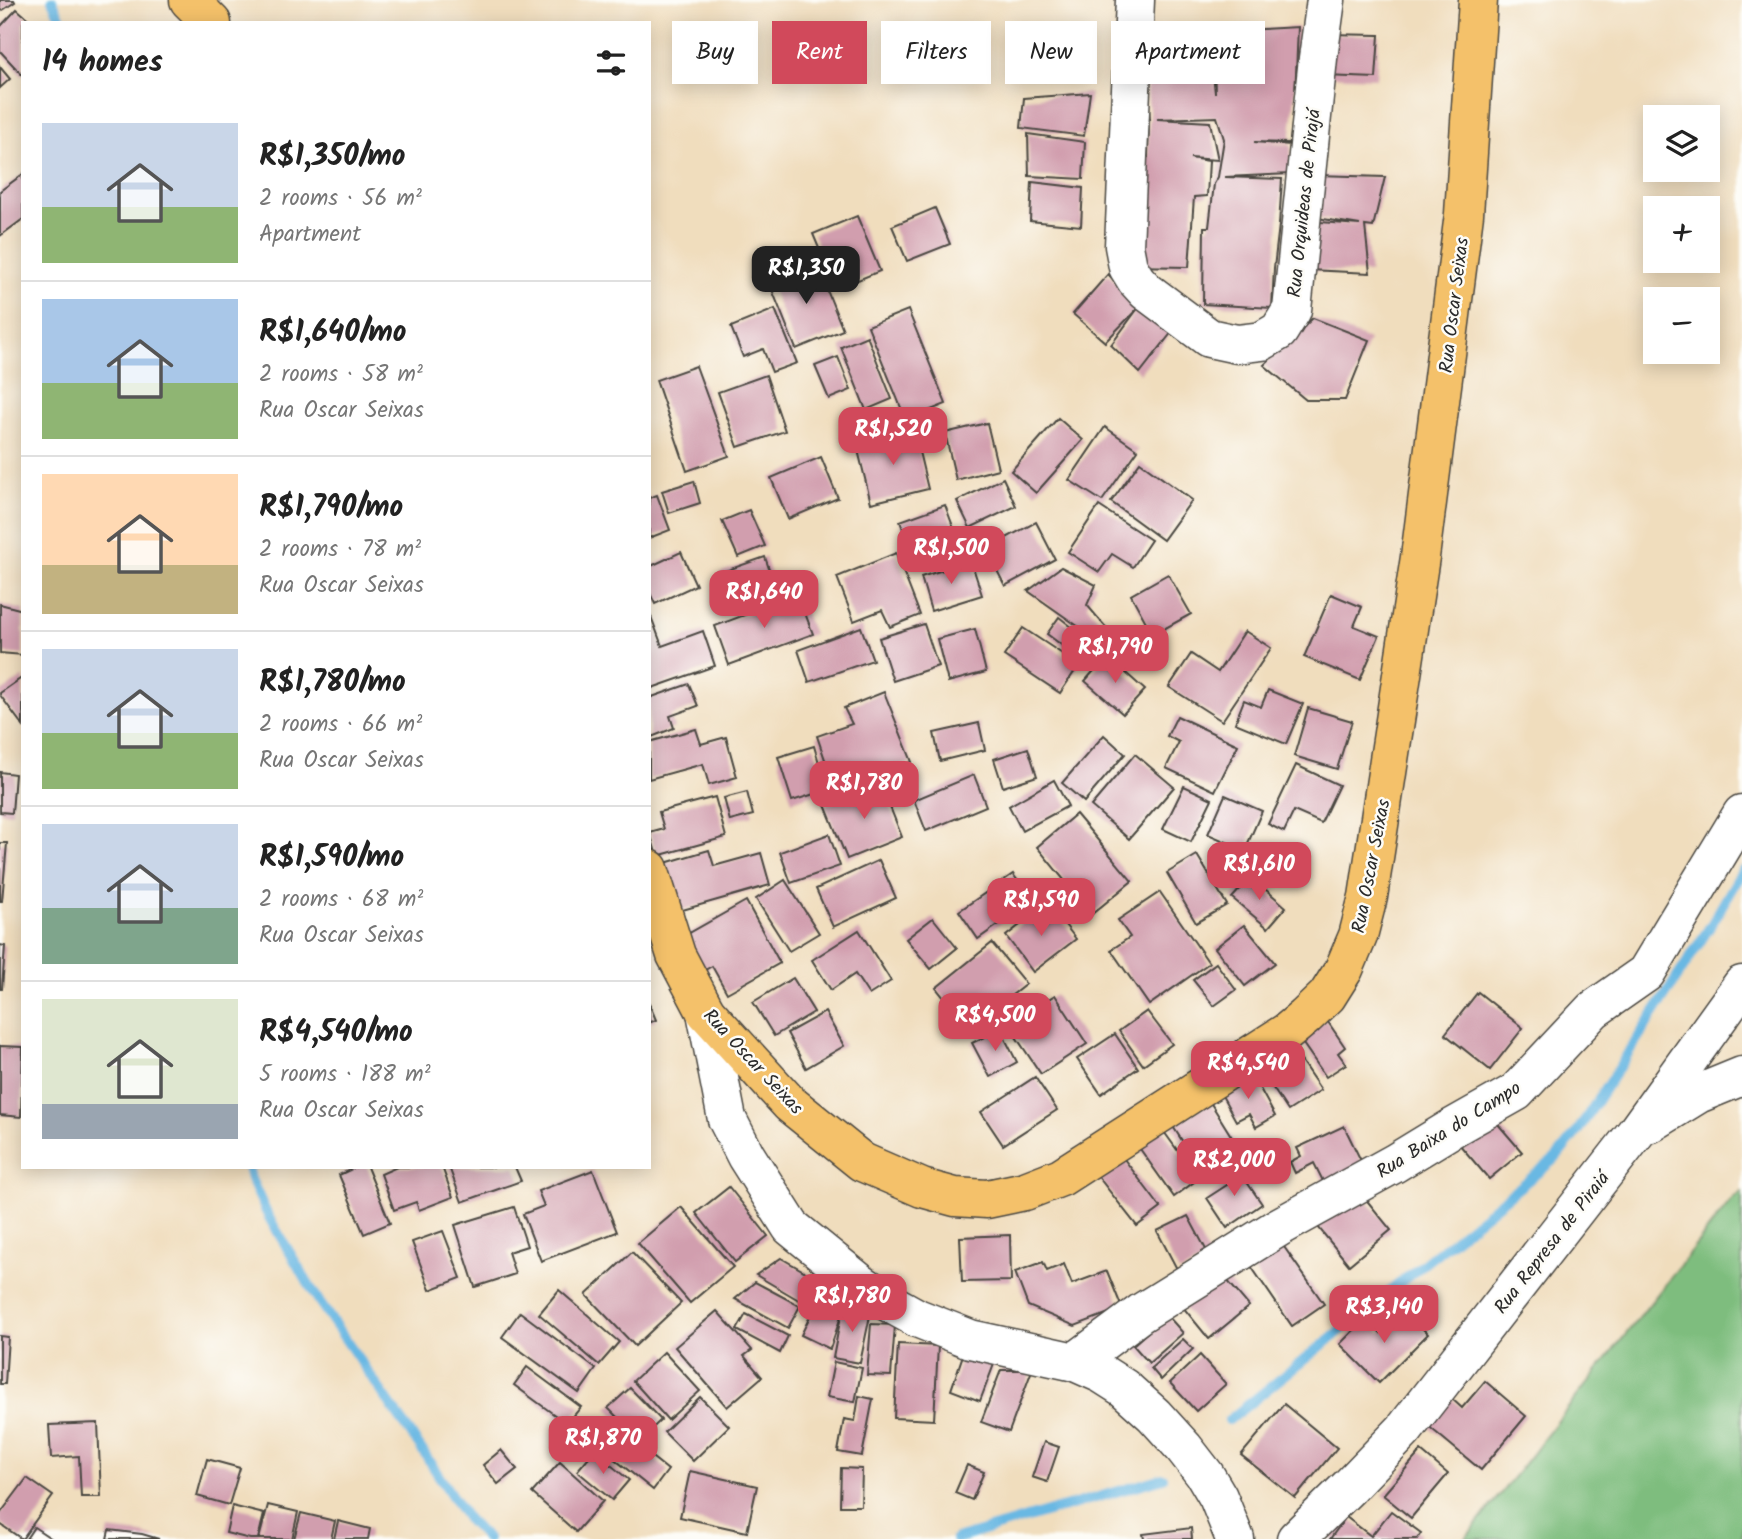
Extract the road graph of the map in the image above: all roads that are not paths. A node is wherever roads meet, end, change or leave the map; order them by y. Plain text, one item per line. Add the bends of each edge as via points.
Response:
1 (189, 0) edge
2 (1135, 0) edge
3 (1326, 0) edge
4 (1478, 0) edge
5 (210, 21) edge
6 (1742, 814) edge
7 (651, 875) edge
8 (1742, 985) edge
9 (706, 1012) junction
10 (1742, 1076) edge
11 (1637, 1131) junction
12 (1075, 1362) junction
13 (1235, 1539) edge
14 (1296, 1539) edge

1 - 5 main road
2 - 3 street, Rua Orquideas de Pirajá via 1124,246 1128,267 1146,291 1209,338 1237,344 1262,341 1279,331 1292,310
4 - 9 main road, Rua Oscar Seixas via 1464,215 1418,571 1368,897 1344,970 1327,996 1287,1032 1061,1177 987,1199 922,1188 862,1162 790,1104
6 - 12 street, Rua Baixa do Campo via 1646,973 1593,1010 1516,1092 1279,1227 1141,1313
7 - 9 main road, Rua Oscar Seixas via 676,955
8 - 11 street, Rua Represa de Piraiá
9 - 12 street via 727,1119 791,1227 860,1283 917,1318 970,1339
10 - 11 street, Rua Represa de Piraiá via 1698,1094
11 - 14 street, Rua Represa de Piraiá via 1404,1430
12 - 13 street via 1124,1388 1184,1448 1218,1497

